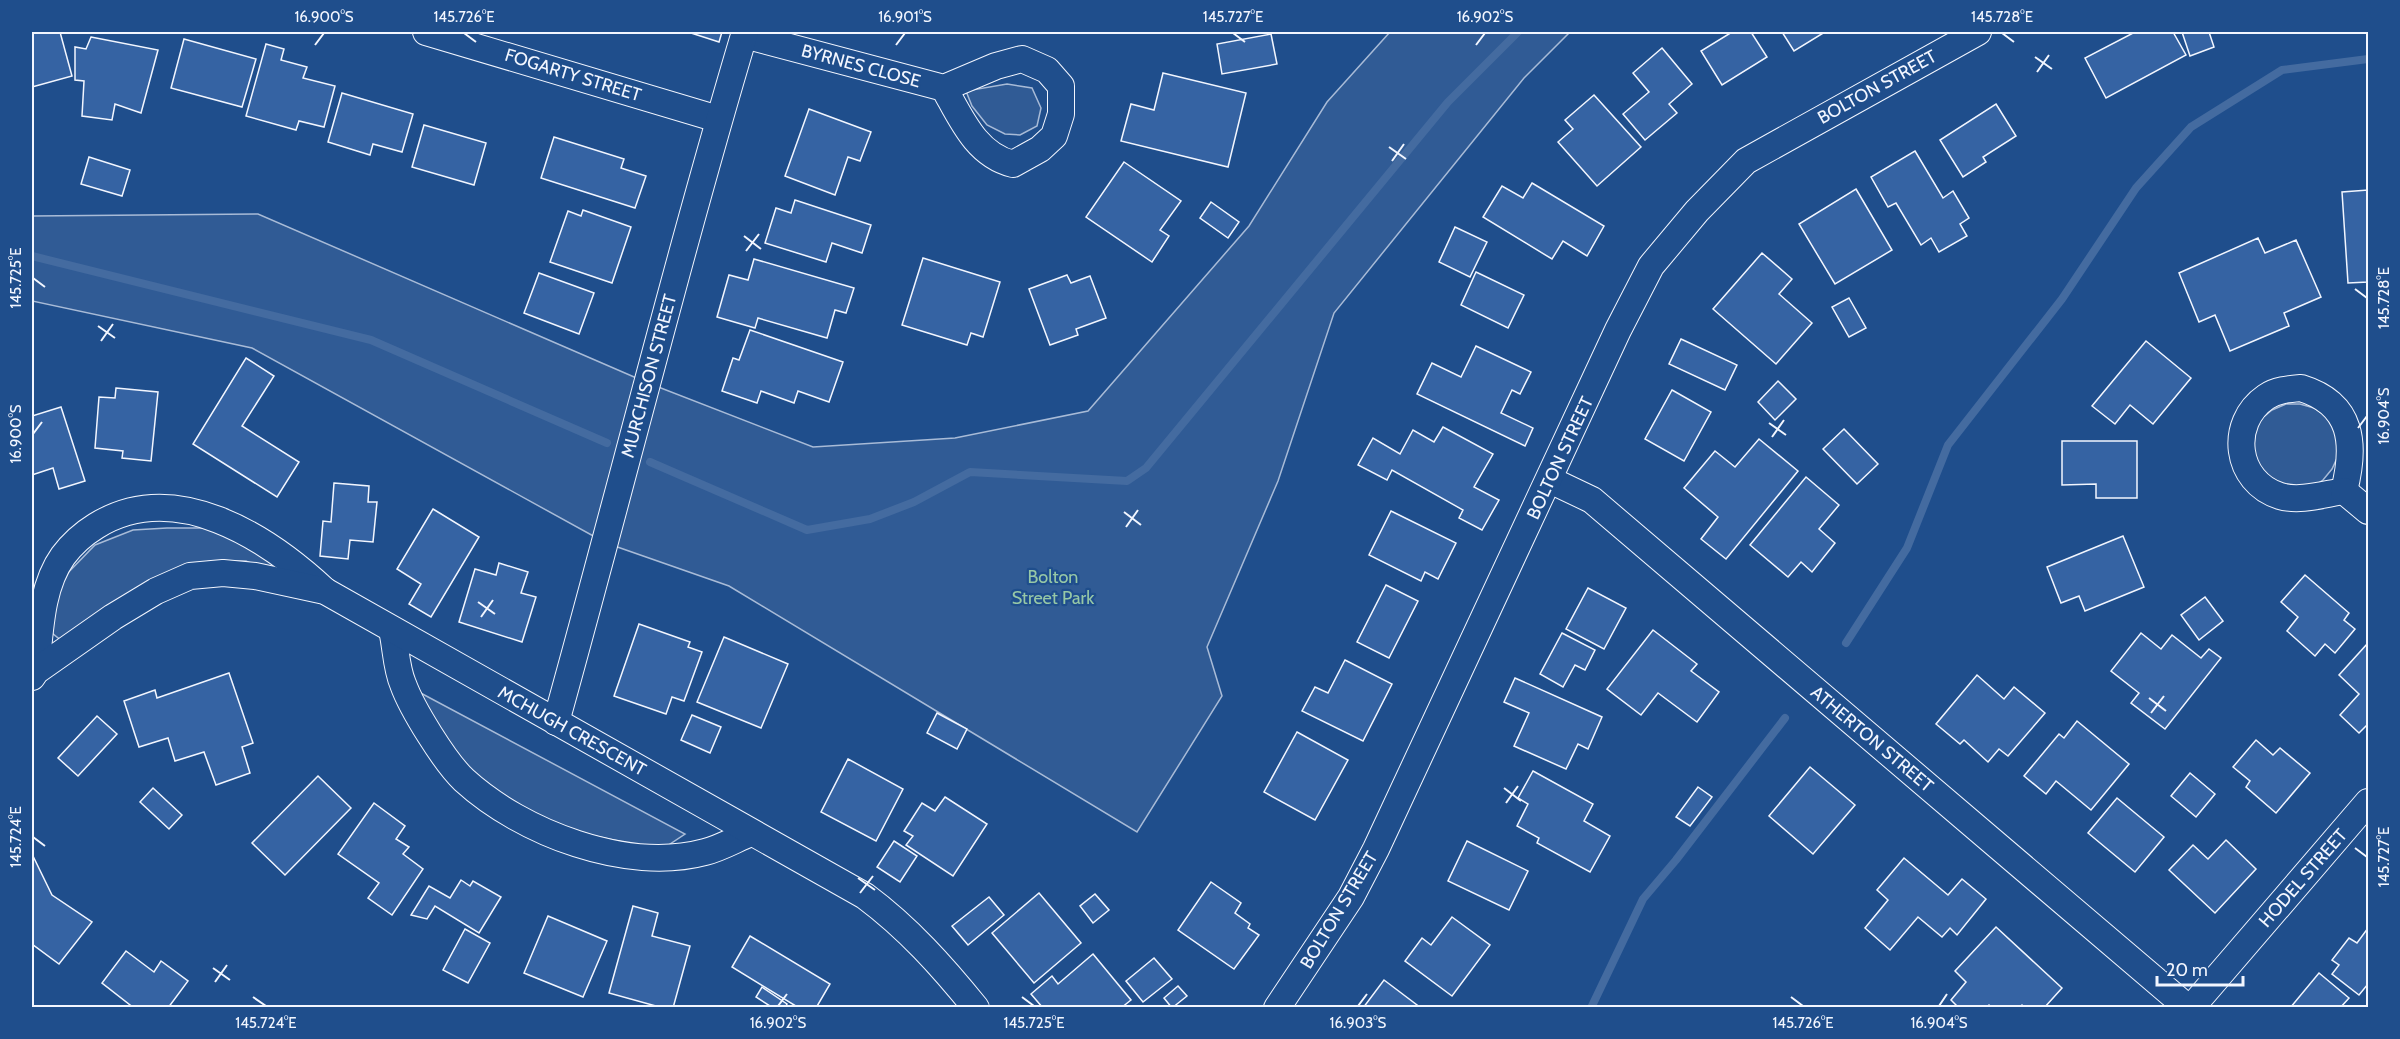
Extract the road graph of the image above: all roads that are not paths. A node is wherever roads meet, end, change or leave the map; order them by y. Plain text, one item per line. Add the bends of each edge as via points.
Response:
1 (426, 32) edge
2 (1978, 32) edge
3 (744, 33) edge
4 (944, 88) junction
5 (718, 119) junction
6 (1550, 480) junction
7 (2344, 491) junction
8 (2368, 511) edge
9 (325, 591) junction
10 (392, 630) junction
11 (34, 674) edge
12 (556, 722) junction
13 (2368, 802) edge
14 (751, 833) junction
15 (976, 1008) edge
16 (1277, 1008) edge
17 (2190, 1008) edge

1 - 5 street, FOGARTY STREET
2 - 6 street, BOLTON STREET via 1746,161 1697,211 1651,266
3 - 4 street, BYRNES CLOSE
3 - 5 street, MURCHISON STREET
4 - 4 street, BYRNES CLOSE via 971,135 999,160 1013,164 1054,136 1061,114 1060,86 1047,70 1022,59
5 - 12 street, MURCHISON STREET
6 - 16 street, BOLTON STREET via 1366,869
6 - 17 street, ATHERTON STREET via 1592,500
7 - 7 street via 2300,498 2264,489 2242,459 2244,423 2254,407 2268,396 2301,388 2318,393 2333,404 2349,434 2349,470
7 - 8 street
9 - 10 street, MCHUGH CRESCENT
9 - 11 street, MCHUGH CRESCENT via 255,576 190,576 113,617
9 - 11 street, MCHUGH CRESCENT via 298,566 227,524 194,511 165,507 134,510 108,519 81,536 62,557 50,582 42,615
10 - 12 street, MCHUGH CRESCENT
10 - 14 street via 402,683 426,729 463,778 497,805 572,843 611,854 670,856 705,852
12 - 14 street, MCHUGH CRESCENT
13 - 17 street, HODEL STREET
14 - 15 street, MCHUGH CRESCENT via 865,896 896,919 940,963

